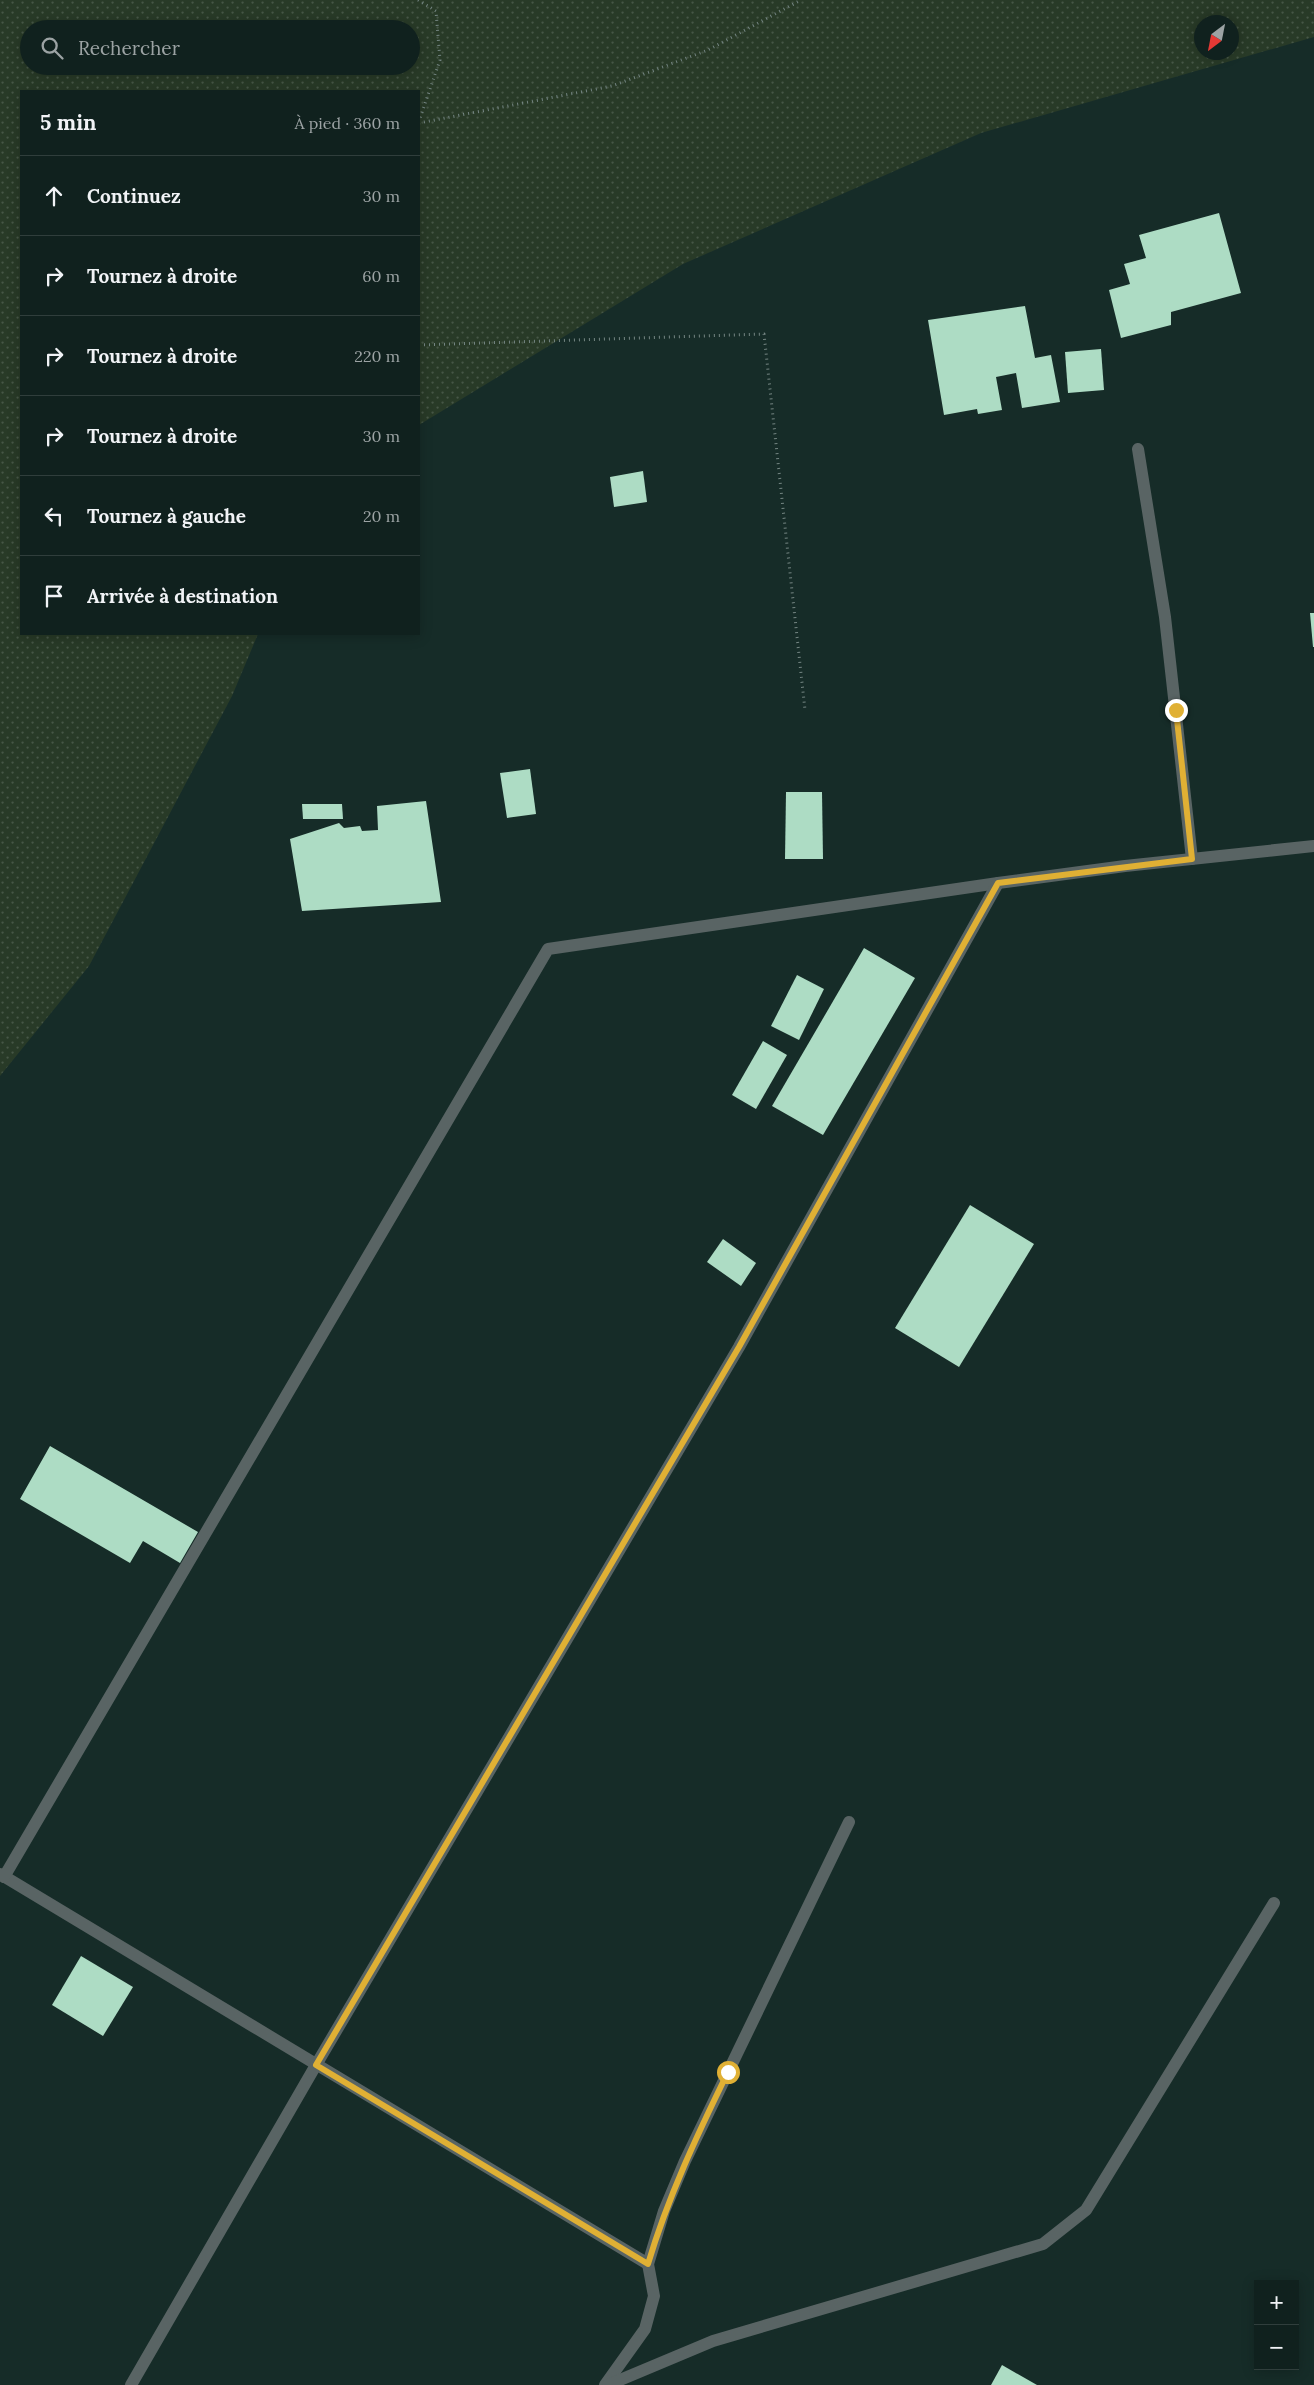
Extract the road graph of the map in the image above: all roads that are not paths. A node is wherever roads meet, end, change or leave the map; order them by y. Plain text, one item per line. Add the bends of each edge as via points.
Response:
1 (1138, 449) dead end
2 (1314, 846) edge
3 (1192, 859) junction
4 (998, 883) junction
5 (849, 1822) dead end
6 (2, 1876) edge
7 (1274, 1903) dead end
8 (316, 2065) junction
9 (648, 2264) junction
10 (131, 2385) edge
11 (606, 2385) edge

1 - 3 street via 1166,617
2 - 3 street
3 - 4 street
4 - 6 street via 548,949
4 - 8 street via 739,1347
5 - 9 street via 685,2162 664,2211
6 - 8 street
7 - 11 street via 1086,2210 1044,2244 713,2341
8 - 9 street
8 - 10 street
9 - 11 street via 654,2296 645,2329

